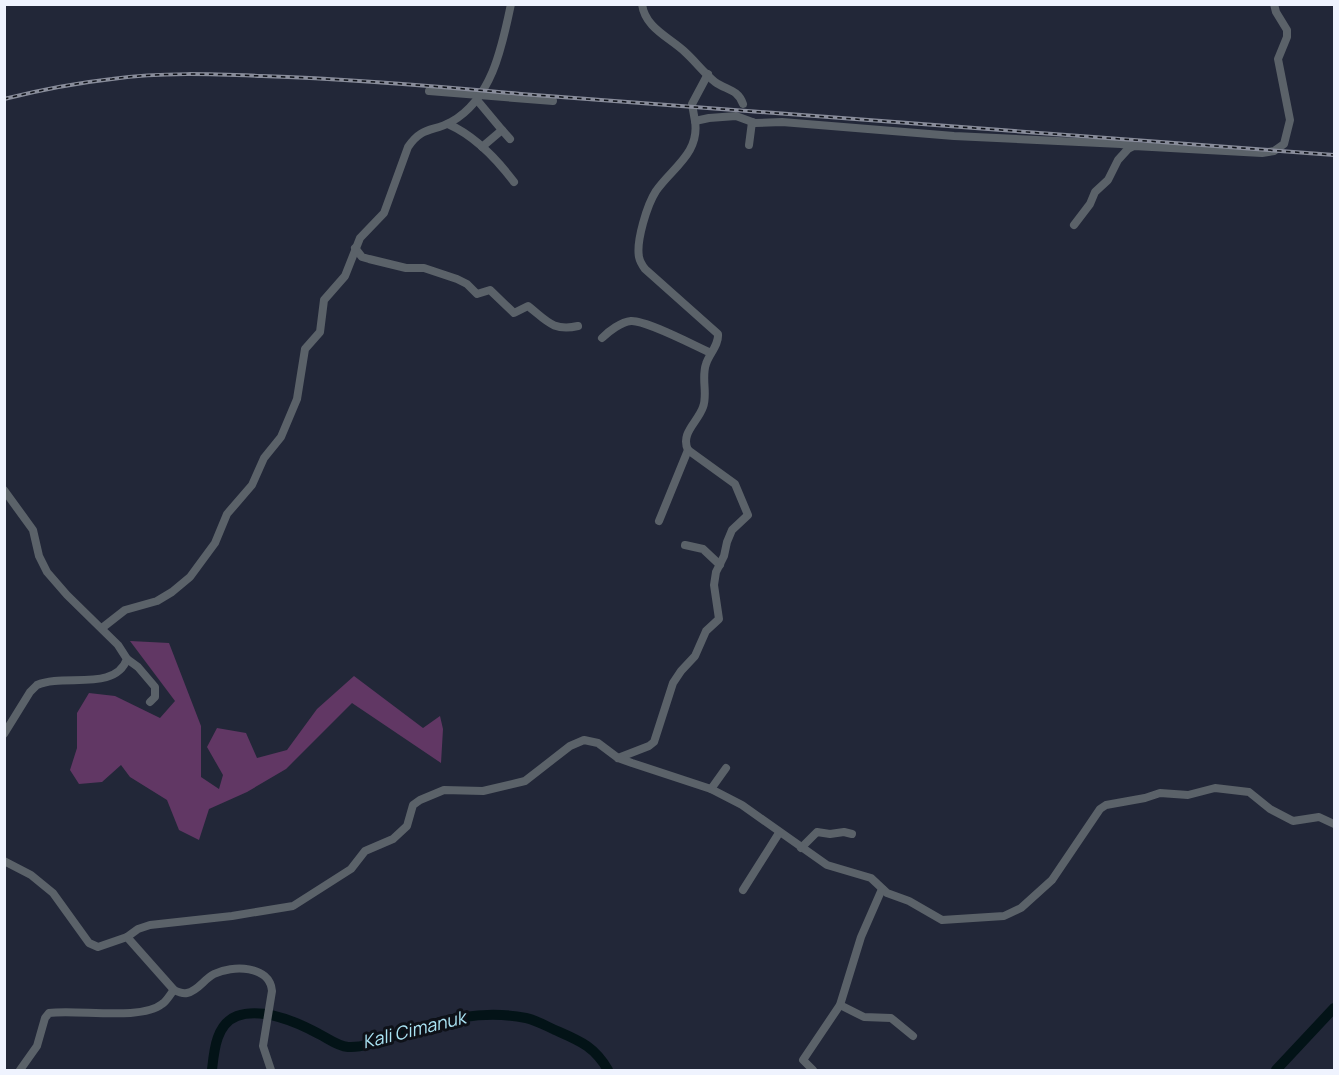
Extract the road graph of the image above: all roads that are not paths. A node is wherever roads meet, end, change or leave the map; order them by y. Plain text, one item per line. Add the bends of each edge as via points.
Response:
1 (512, 4) edge
2 (642, 4) edge
3 (1274, 4) edge
4 (708, 74) junction
5 (429, 91) dead end
6 (479, 98) junction
7 (553, 101) dead end
8 (743, 104) dead end
9 (695, 122) junction
10 (752, 122) junction
11 (448, 124) junction
12 (502, 130) junction
13 (510, 139) dead end
14 (749, 145) dead end
15 (1134, 146) junction
16 (482, 147) junction
17 (514, 182) dead end
18 (1074, 225) dead end
19 (355, 248) junction
20 (578, 326) dead end
21 (602, 338) dead end
22 (711, 353) junction
23 (688, 450) junction
24 (4, 490) edge
25 (659, 521) dead end
26 (685, 545) dead end
27 (720, 565) junction
28 (102, 628) junction
29 (126, 656) junction
30 (150, 702) dead end
31 (4, 734) edge
32 (618, 758) junction
33 (726, 768) dead end
34 (711, 789) junction
35 (1335, 824) edge
36 (779, 833) junction
37 (852, 834) dead end
38 (801, 848) junction
39 (4, 861) edge
40 (882, 889) junction
41 (743, 890) dead end
42 (127, 937) junction
43 (174, 990) junction
44 (840, 1005) junction
45 (913, 1036) dead end
46 (20, 1071) edge
47 (272, 1071) edge
48 (813, 1071) edge

1 - 6 street via 500,52
2 - 4 street via 654,28
3 - 15 street via 1287,30 1278,58 1290,120 1284,144 1262,153
4 - 8 street via 737,93
4 - 9 street via 692,104
5 - 6 street
6 - 7 street
6 - 11 street
6 - 12 street
9 - 10 street via 736,116
9 - 22 street via 695,142 650,202 638,255 653,276 716,330 718,340
10 - 14 street
10 - 15 street
11 - 16 street via 470,135
11 - 19 street via 428,129 413,140 384,213 365,231
12 - 13 street
12 - 16 street
15 - 18 street via 1118,160
16 - 17 street
19 - 20 street via 362,257 406,268 424,268 457,279 477,294 490,290 514,314 527,306 555,327
19 - 28 street via 345,276 324,300 320,332 305,349 297,399 281,437 264,458 252,485 227,514 215,543 190,577 172,592 157,601 125,610
21 - 22 street via 631,321
22 - 23 street via 704,372 704,406 687,435
23 - 25 street
23 - 27 street via 735,484 748,512 729,534
24 - 28 street via 33,530 47,572
26 - 27 street via 703,549
27 - 32 street via 714,585 719,619 706,631 695,656 673,683 654,742
28 - 29 street
29 - 30 street via 155,687 155,697
29 - 31 street via 121,672 106,678 37,685
32 - 34 street
32 - 42 street via 598,743 584,740 570,746 525,781 494,789 437,791 413,805 407,826 393,839 365,850 351,868 293,906 150,925
33 - 34 street
34 - 36 street
35 - 40 street via 1319,817 1286,819 1246,791 1215,788 1188,795 1160,793 1102,807 1052,880 1034,898 1007,915 942,920
36 - 38 street
36 - 41 street
37 - 38 street via 817,832
38 - 40 street via 837,870 871,878
39 - 42 street via 47,887 93,945 103,946
40 - 44 street via 861,937
42 - 43 street
43 - 46 street via 160,1006 122,1014 50,1013 37,1046
43 - 47 street via 187,993 215,974 233,969 264,975 272,991 263,1046
44 - 45 street via 864,1017 891,1017
44 - 48 street via 804,1058

